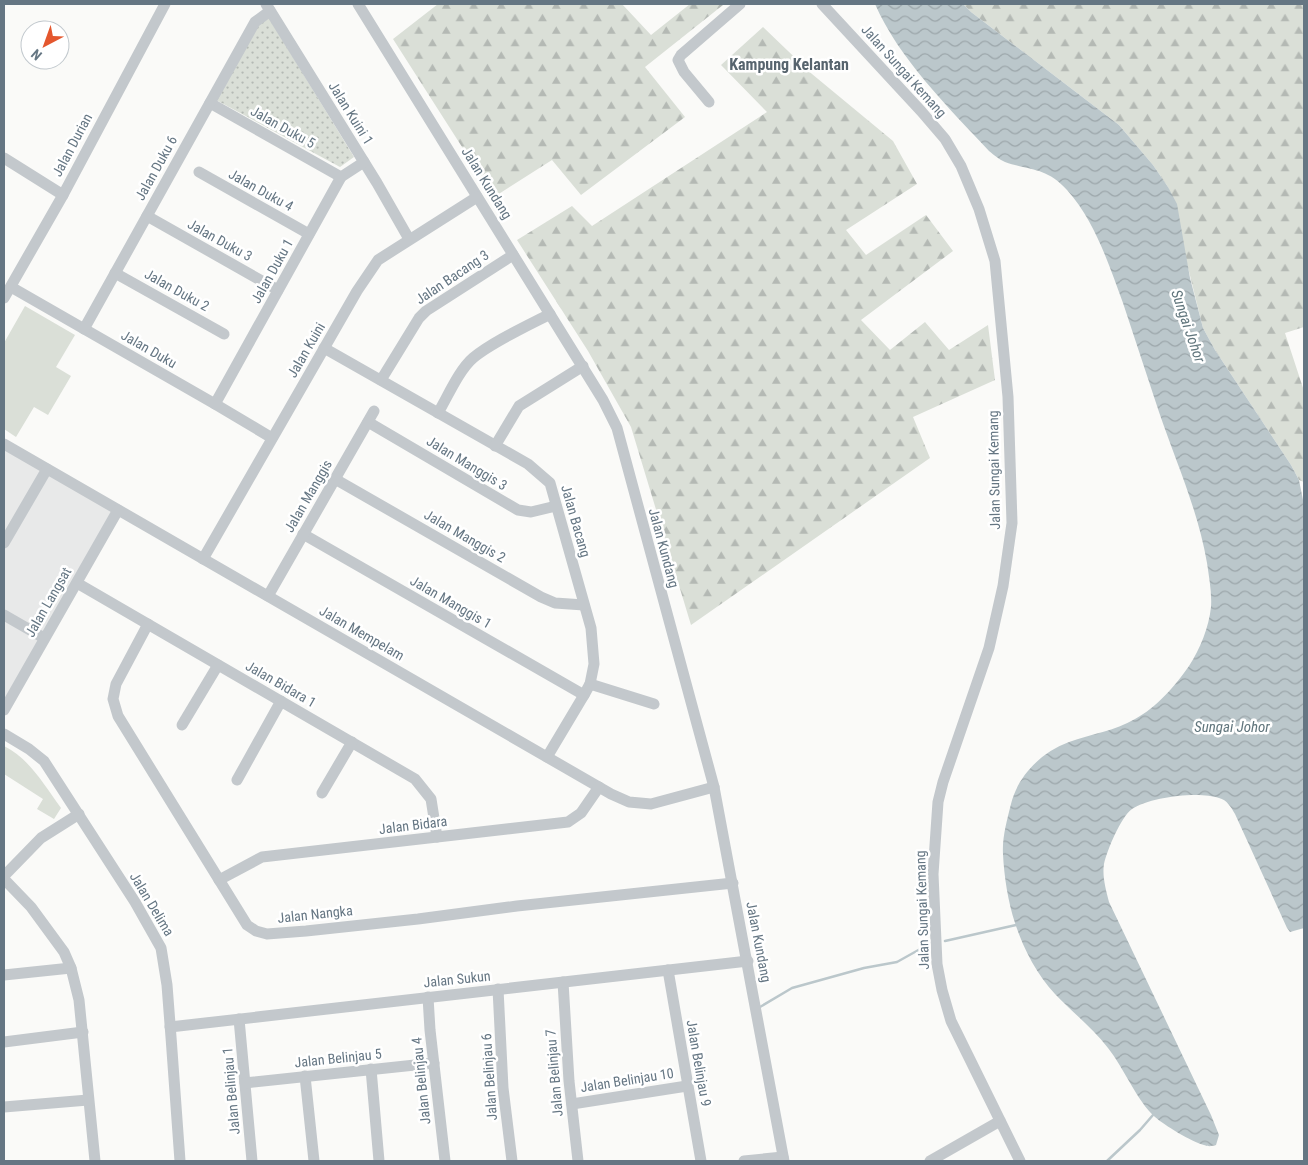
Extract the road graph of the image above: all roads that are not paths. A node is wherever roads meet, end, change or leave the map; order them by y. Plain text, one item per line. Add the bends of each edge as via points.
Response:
1 (164, 4) edge
2 (358, 4) edge
3 (740, 4) edge
4 (822, 4) edge
5 (268, 7) edge
6 (709, 102) dead end
7 (210, 103) junction
8 (4, 158) edge
9 (364, 162) junction
10 (198, 172) dead end
11 (341, 177) junction
12 (63, 195) junction
13 (477, 197) junction
14 (147, 216) junction
15 (310, 234) junction
16 (410, 240) junction
17 (514, 255) junction
18 (115, 273) junction
19 (10, 287) junction
20 (278, 290) junction
21 (4, 298) edge
22 (550, 314) junction
23 (84, 329) junction
24 (224, 334) dead end
25 (324, 348) junction
26 (582, 366) junction
27 (381, 380) junction
28 (215, 404) junction
29 (374, 411) dead end
30 (438, 413) junction
31 (368, 422) junction
32 (272, 438) junction
33 (4, 444) edge
34 (495, 446) junction
35 (47, 469) junction
36 (335, 479) junction
37 (556, 506) junction
38 (118, 510) junction
39 (304, 534) junction
40 (4, 543) edge
41 (203, 559) junction
42 (77, 582) junction
43 (268, 596) junction
44 (584, 605) junction
45 (4, 615) edge
46 (148, 624) junction
47 (44, 638) junction
48 (218, 665) junction
49 (590, 684) junction
50 (584, 695) junction
51 (282, 701) junction
52 (654, 704) dead end
53 (4, 710) edge
54 (182, 725) dead end
55 (4, 734) edge
56 (352, 742) junction
57 (547, 757) junction
58 (237, 780) dead end
59 (600, 787) junction
60 (714, 787) junction
61 (322, 792) dead end
62 (79, 814) junction
63 (437, 837) junction
64 (4, 878) edge
65 (220, 880) junction
66 (733, 882) junction
67 (748, 961) junction
68 (71, 968) junction
69 (668, 970) junction
70 (4, 975) edge
71 (563, 982) junction
72 (498, 989) junction
73 (428, 997) junction
74 (239, 1019) junction
75 (170, 1027) junction
76 (82, 1032) junction
77 (4, 1042) edge
78 (434, 1063) junction
79 (371, 1069) junction
80 (305, 1076) junction
81 (245, 1083) junction
82 (687, 1086) junction
83 (88, 1100) junction
84 (572, 1104) junction
85 (4, 1107) edge
86 (1000, 1121) junction
87 (783, 1159) edge
88 (95, 1161) edge
89 (180, 1161) edge
90 (252, 1161) edge
91 (314, 1161) edge
92 (379, 1161) edge
93 (445, 1161) edge
94 (512, 1161) edge
95 (578, 1161) edge
96 (701, 1161) edge
97 (744, 1161) edge
98 (930, 1161) edge
99 (1020, 1161) edge

1 - 12 street, Jalan Durian
2 - 13 street, Jalan Kundang
3 - 6 street via 678,60
4 - 86 street, Jalan Sungai Kemang via 944,139 961,166 979,208 995,261 1008,397 1012,523 1003,586 989,648 942,782 933,874 937,964 942,990 951,1021
5 - 7 street, Jalan Duku 6 via 255,22
5 - 9 street, Jalan Kuini 1
7 - 11 street, Jalan Duku 5
7 - 14 street, Jalan Duku 6
8 - 12 street
9 - 11 street, Jalan Duku 1
9 - 16 street, Jalan Kuini 1
10 - 15 street, Jalan Duku 4
11 - 15 street, Jalan Duku 1
12 - 19 street, Jalan Durian
13 - 16 street, Jalan Kuini
13 - 17 street, Jalan Kundang
14 - 18 street, Jalan Duku 6
14 - 20 street, Jalan Duku 3
15 - 20 street, Jalan Duku 1
16 - 25 street, Jalan Kuini via 378,260
17 - 22 street, Jalan Kundang
17 - 27 street, Jalan Bacang 3 via 426,311
18 - 23 street, Jalan Duku 6
18 - 24 street, Jalan Duku 2
19 - 21 street, Jalan Durian
19 - 23 street, Jalan Duku
20 - 28 street, Jalan Duku 1
22 - 26 street, Jalan Kundang
22 - 30 street via 472,359
23 - 28 street, Jalan Duku
25 - 27 street, Jalan Bacang
25 - 32 street, Jalan Kuini
26 - 34 street via 519,406
26 - 60 street, Jalan Kundang via 617,428
27 - 30 street, Jalan Bacang
28 - 32 street, Jalan Duku
29 - 31 street, Jalan Manggis
30 - 34 street, Jalan Bacang
31 - 36 street, Jalan Manggis
31 - 37 street, Jalan Manggis 3 via 512,507 531,512
32 - 41 street, Jalan Kuini
33 - 35 street, Jalan Mempelam
34 - 37 street, Jalan Bacang via 528,464 550,483
35 - 38 street, Jalan Mempelam
35 - 40 street
36 - 39 street, Jalan Manggis
36 - 44 street, Jalan Manggis 2 via 541,597 555,603
37 - 44 street, Jalan Bacang
38 - 41 street, Jalan Mempelam
38 - 42 street, Jalan Langsat
39 - 43 street, Jalan Manggis
39 - 50 street, Jalan Manggis 1
41 - 43 street, Jalan Mempelam
42 - 46 street, Jalan Bidara 1
42 - 47 street, Jalan Langsat
43 - 57 street, Jalan Mempelam
44 - 49 street, Jalan Bacang via 591,628 594,664
45 - 47 street
46 - 48 street, Jalan Bidara 1
46 - 65 street, Jalan Nangka via 116,684 113,699 118,716
47 - 53 street, Jalan Langsat
48 - 51 street, Jalan Bidara 1
48 - 54 street
49 - 50 street, Jalan Bacang
49 - 52 street
50 - 57 street, Jalan Bacang
51 - 56 street, Jalan Bidara 1
51 - 58 street
55 - 62 street, Jalan Delima via 44,761
56 - 61 street
56 - 63 street, Jalan Bidara 1 via 415,779 431,799
57 - 59 street, Jalan Mempelam
59 - 60 street, Jalan Mempelam via 629,802 652,804
59 - 63 street, Jalan Bidara via 581,814 568,822
60 - 66 street, Jalan Kundang
62 - 64 street via 41,838
62 - 75 street, Jalan Delima via 161,948
63 - 65 street, Jalan Bidara via 262,857
64 - 68 street via 31,907 64,952
65 - 66 street, Jalan Nangka via 247,925 256,932 267,934
66 - 67 street, Jalan Kundang
67 - 69 street, Jalan Sukun
67 - 87 street, Jalan Kundang
68 - 70 street
68 - 76 street
69 - 71 street, Jalan Sukun
69 - 82 street, Jalan Belinjau 9
71 - 72 street, Jalan Sukun
71 - 84 street, Jalan Belinjau 7
72 - 73 street, Jalan Sukun
72 - 94 street, Jalan Belinjau 6 via 503,1088
73 - 74 street, Jalan Sukun
73 - 78 street, Jalan Belinjau 4
74 - 75 street, Jalan Sukun
74 - 81 street, Jalan Belinjau 1
75 - 89 street, Jalan Delima
76 - 77 street
76 - 83 street
78 - 79 street, Jalan Belinjau 5
78 - 93 street, Jalan Belinjau 4
79 - 80 street, Jalan Belinjau 5
79 - 92 street
80 - 81 street, Jalan Belinjau 5
80 - 91 street
81 - 90 street, Jalan Belinjau 1
82 - 84 street, Jalan Belinjau 10
82 - 96 street, Jalan Belinjau 9
83 - 85 street
83 - 88 street
84 - 95 street, Jalan Belinjau 7
86 - 98 street
86 - 99 street, Jalan Sungai Kemang
87 - 97 street

